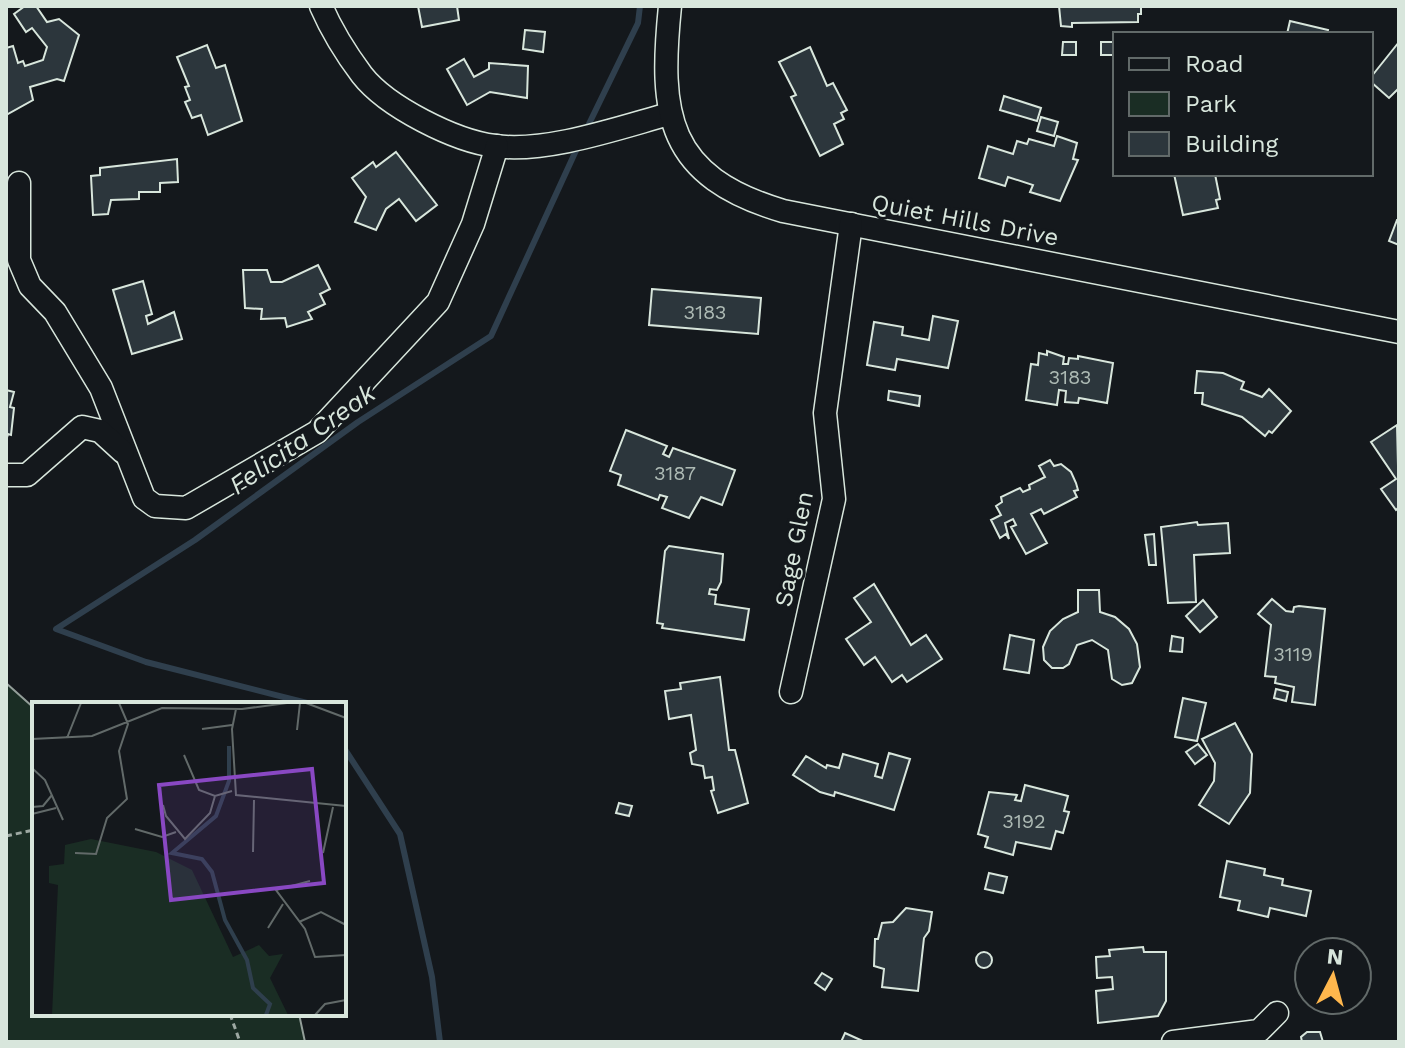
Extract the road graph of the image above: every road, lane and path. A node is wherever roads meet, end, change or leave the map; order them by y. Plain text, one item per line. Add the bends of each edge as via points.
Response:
1 (321, 6) edge
2 (670, 6) edge
3 (669, 114) junction
4 (497, 146) junction
5 (19, 183) dead end
6 (851, 224) junction
7 (1399, 332) edge
8 (127, 456) junction
9 (6, 475) edge
10 (791, 692) dead end
11 (32, 830) edge
12 (6, 836) edge
13 (1277, 1013) dead end
14 (231, 1016) edge
15 (240, 1042) edge
16 (1173, 1042) edge

1 - 4 street via 363,76 401,108 467,140
2 - 3 street, Quiet Hills Drive via 663,71
3 - 4 street via 576,140
3 - 6 street, Quiet Hills Drive via 693,162 744,199
4 - 8 street via 473,224 438,302 317,432 186,508 155,506 144,498
5 - 8 street via 19,260 30,286 55,312 101,388
6 - 7 street, Quiet Hills Drive
6 - 10 street, Sage Glen via 825,413 834,499
8 - 9 street via 100,431 82,427 27,475
11 - 12 path
13 - 16 street via 1259,1031
14 - 15 path

